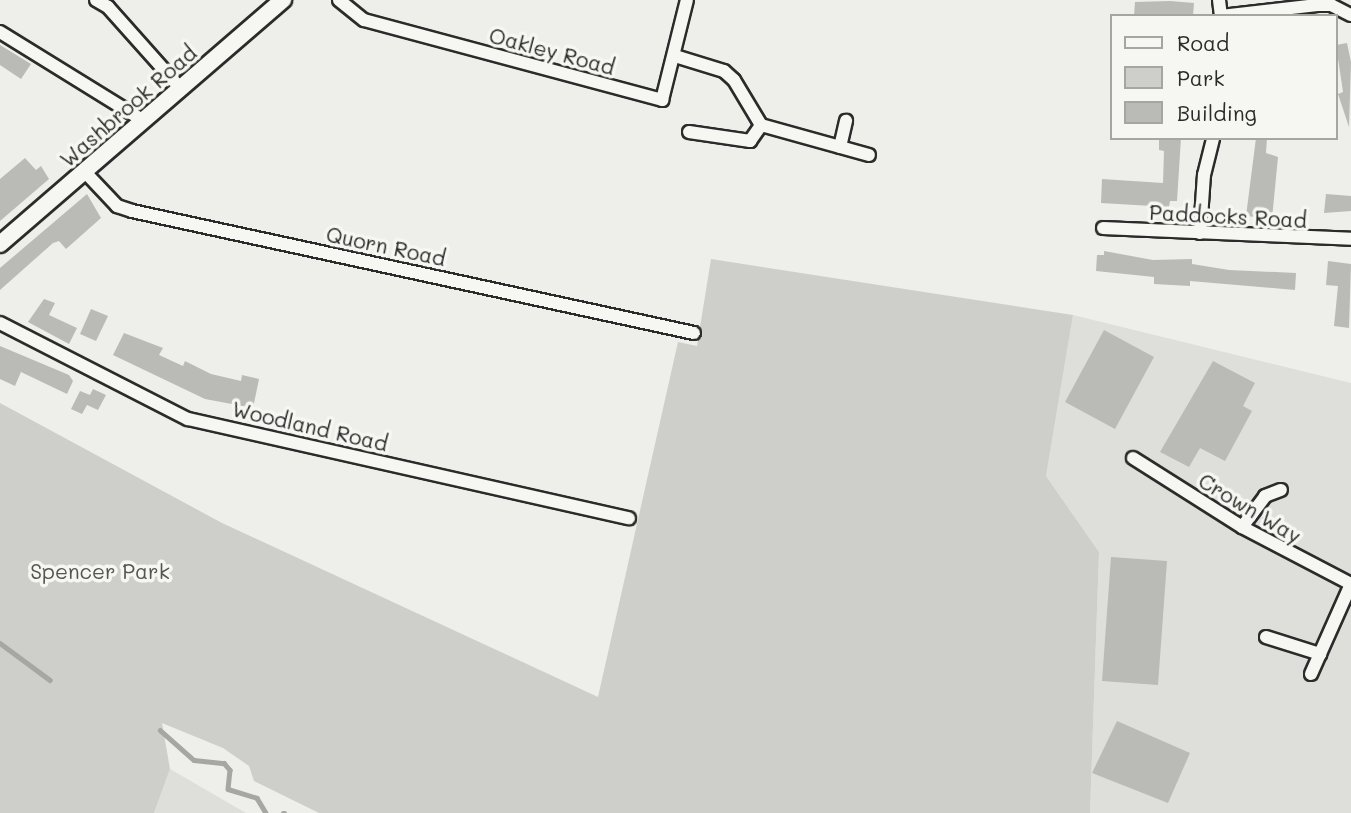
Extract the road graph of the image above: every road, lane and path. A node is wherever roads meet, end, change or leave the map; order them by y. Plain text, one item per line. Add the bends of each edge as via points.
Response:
1 (96, 0) edge
2 (283, 0) edge
3 (339, 0) edge
4 (687, 0) edge
5 (110, 4) edge
6 (1238, 14) edge
7 (1351, 15) edge
8 (0, 32) edge
9 (675, 56) junction
10 (181, 89) junction
11 (144, 121) junction
12 (846, 121) dead end
13 (761, 125) junction
14 (689, 132) dead end
15 (1213, 140) edge
16 (840, 148) junction
17 (869, 155) dead end
18 (85, 172) junction
19 (1103, 228) dead end
20 (1200, 233) junction
21 (1351, 239) edge
22 (0, 244) edge
23 (0, 323) edge
24 (694, 333) dead end
25 (1133, 458) dead end
26 (1281, 490) dead end
27 (629, 518) dead end
28 (1242, 527) junction
29 (1351, 584) edge
30 (1266, 637) dead end
31 (1320, 654) junction
32 (1311, 674) dead end

1 - 5 street
2 - 10 main road, Washbrook Road
3 - 9 street, Oakley Road via 364,20 662,100
4 - 9 street, Oakley Road
5 - 10 street
6 - 7 street via 1317,5
8 - 11 street
9 - 13 street via 724,71
10 - 11 main road, Washbrook Road
11 - 18 main road, Washbrook Road
12 - 16 street
13 - 14 street via 750,141
13 - 16 street
15 - 20 street via 1204,175
16 - 17 street
18 - 22 main road, Washbrook Road
18 - 24 street, Quorn Road via 117,206 132,211
19 - 20 street, Paddocks Road
20 - 21 street, Paddocks Road
23 - 27 street, Woodland Road via 188,419
25 - 28 street, Crown Way
26 - 28 street via 1265,496
28 - 29 street, Crown Way
29 - 31 street
30 - 31 street
31 - 32 street

